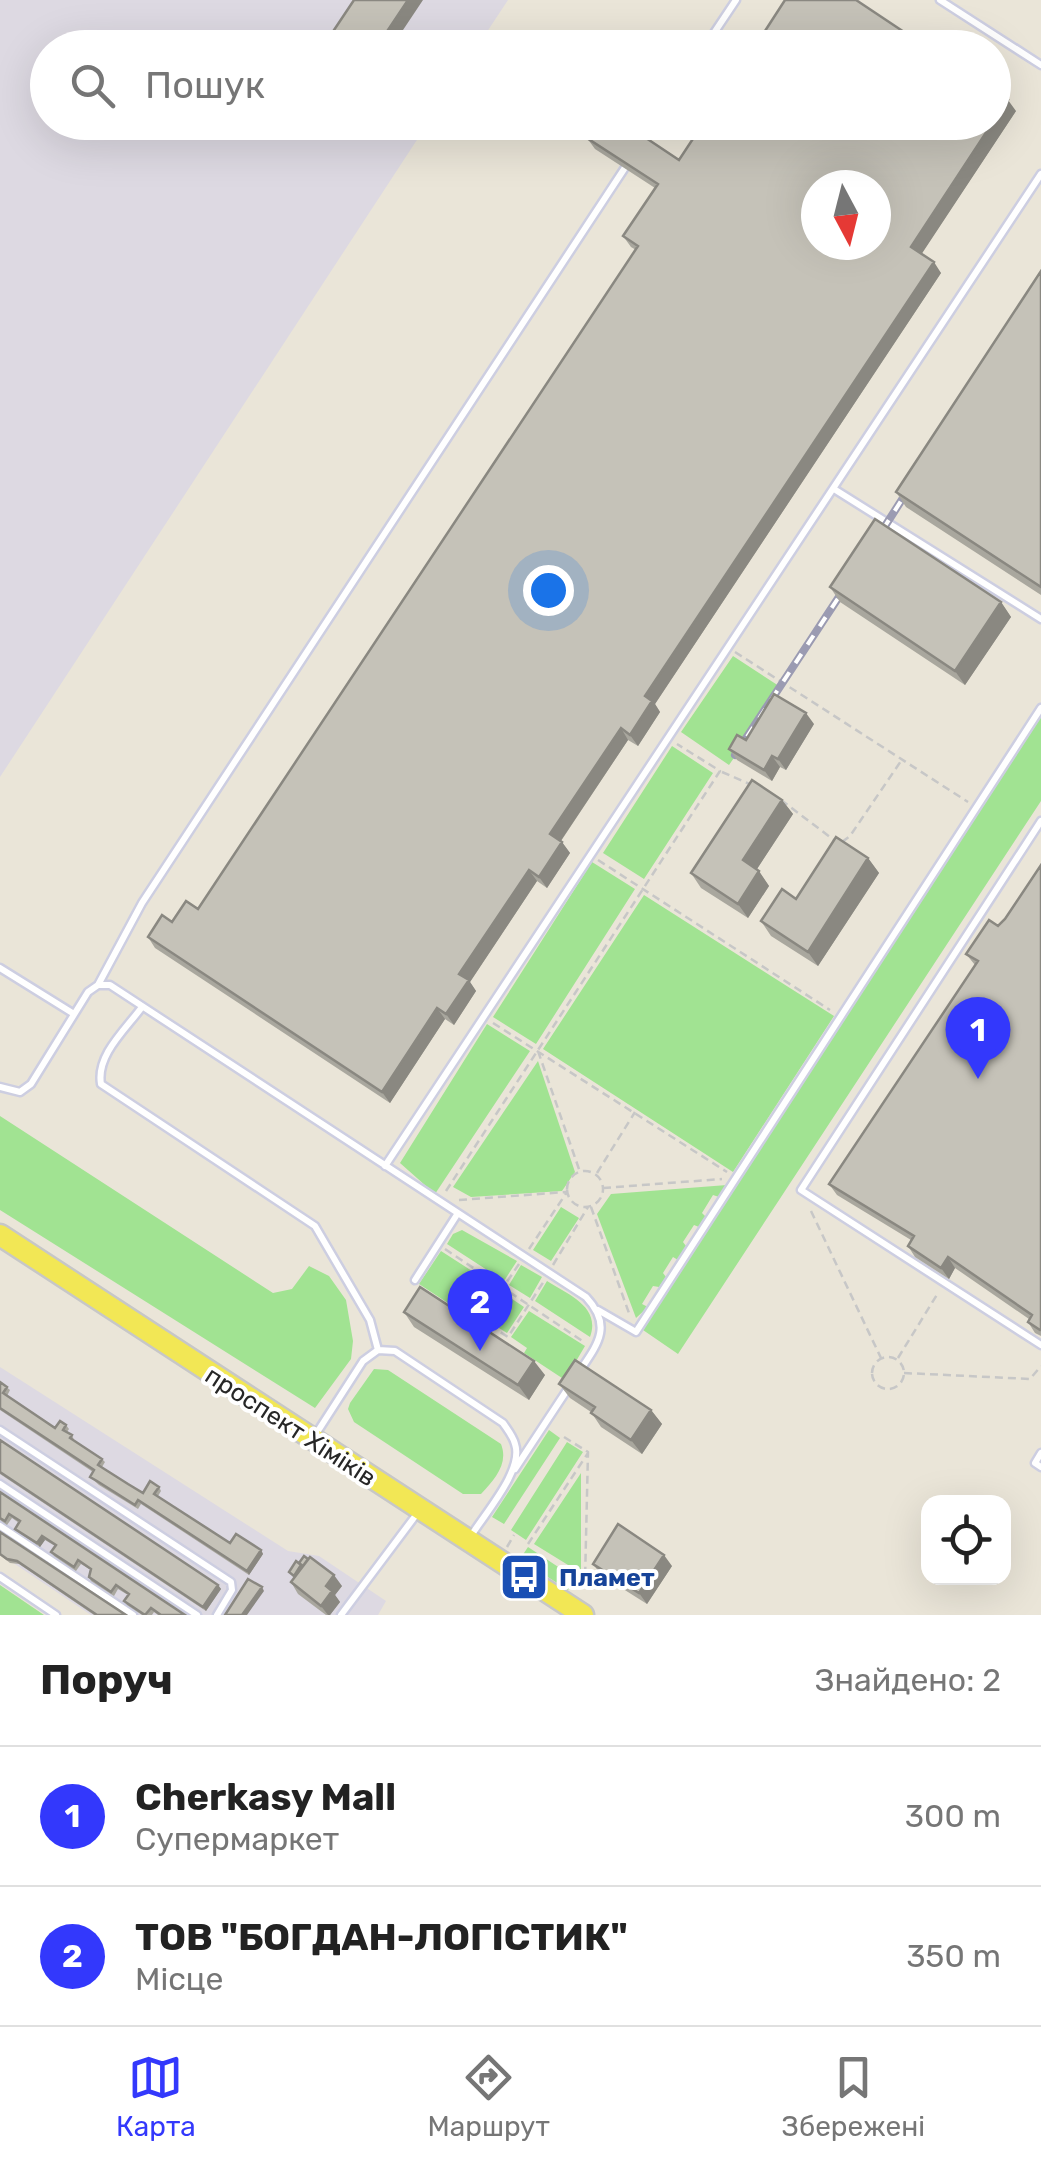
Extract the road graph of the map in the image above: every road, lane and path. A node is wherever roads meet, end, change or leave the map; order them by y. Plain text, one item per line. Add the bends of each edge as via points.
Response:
1 (736, 0) edge
2 (940, 0) edge
3 (716, 30) edge
4 (987, 30) edge
5 (1011, 45) edge
6 (1041, 64) edge
7 (643, 140) edge
8 (1041, 174) edge
9 (834, 489) junction
10 (1041, 618) edge
11 (729, 648) junction
12 (1041, 708) edge
13 (669, 738) junction
14 (902, 760) junction
15 (720, 772) junction
16 (756, 787) edge
17 (774, 796) edge
18 (978, 809) junction
19 (1041, 820) edge
20 (590, 854) junction
21 (642, 888) junction
22 (0, 968) edge
23 (98, 985) junction
24 (143, 1006) junction
25 (74, 1014) junction
26 (840, 1016) junction
27 (485, 1018) junction
28 (538, 1050) junction
29 (0, 1088) edge
30 (635, 1112) junction
31 (386, 1166) junction
32 (580, 1172) junction
33 (596, 1174) junction
34 (736, 1178) junction
35 (604, 1188) junction
36 (801, 1190) junction
37 (567, 1192) junction
38 (440, 1201) junction
39 (589, 1207) junction
40 (458, 1213) junction
41 (0, 1235) edge
42 (438, 1244) junction
43 (549, 1272) junction
44 (415, 1280) dead end
45 (944, 1282) junction
46 (529, 1304) junction
47 (598, 1310) junction
48 (481, 1320) dead end
49 (636, 1332) junction
50 (1041, 1345) edge
51 (594, 1348) junction
52 (378, 1350) junction
53 (882, 1358) junction
54 (897, 1360) junction
55 (1041, 1366) edge
56 (904, 1373) junction
57 (0, 1430) edge
58 (564, 1437) dead end
59 (312, 1440) junction
60 (588, 1452) junction
61 (1041, 1453) edge
62 (1041, 1466) edge
63 (515, 1469) junction
64 (0, 1484) edge
65 (420, 1510) junction
66 (0, 1526) edge
67 (514, 1536) dead end
68 (467, 1541) junction
69 (528, 1544) dead end
70 (505, 1550) dead end
71 (0, 1578) edge
72 (585, 1581) dead end
73 (56, 1615) edge
74 (134, 1615) edge
75 (197, 1615) edge
76 (217, 1615) edge
77 (341, 1615) edge
78 (583, 1615) edge

1 - 3 lane
2 - 4 lane
5 - 6 lane
7 - 23 lane via 142,903
8 - 9 lane
9 - 10 lane
9 - 11 lane
11 - 13 lane
11 - 14 path
12 - 18 lane
13 - 15 path
13 - 20 lane
14 - 17 path via 844,842
14 - 18 path
15 - 16 path
15 - 21 path
18 - 26 lane
19 - 36 lane
20 - 21 path
20 - 27 lane
21 - 26 path
21 - 28 path
22 - 25 lane
23 - 24 lane via 110,985
23 - 25 lane
24 - 31 lane
24 - 52 lane via 104,1058 101,1084 315,1226 370,1320
25 - 29 lane via 31,1084 20,1092
26 - 34 lane
27 - 28 path
27 - 31 lane
28 - 30 path
28 - 32 path
28 - 38 path
30 - 33 path
30 - 34 path
31 - 38 lane
32 - 33 path
32 - 37 path
33 - 35 path
34 - 35 path
34 - 49 lane
35 - 39 path
36 - 45 lane
36 - 53 path
37 - 38 path
37 - 39 path via 576,1206
38 - 40 lane
39 - 43 path
39 - 49 path
40 - 42 lane
40 - 43 lane
41 - 59 main road, проспект Хіміків
42 - 44 lane
42 - 46 path
43 - 46 path
43 - 47 lane
45 - 50 lane
45 - 54 path
46 - 48 path via 508,1337
46 - 51 path
47 - 49 lane
47 - 51 lane via 602,1326
51 - 63 lane
52 - 59 lane via 363,1361
52 - 63 lane via 395,1351 503,1423 515,1441
53 - 54 path
53 - 56 path via 872,1371 882,1388 897,1386
54 - 56 path
55 - 56 path via 1030,1380
57 - 76 lane via 231,1582
58 - 60 path
59 - 65 main road, проспект Хіміків
60 - 69 path
60 - 72 path
61 - 62 lane via 1035,1463
63 - 68 lane
64 - 75 lane
65 - 68 main road, проспект Хіміків
65 - 77 lane
66 - 74 lane
67 - 70 path
68 - 78 main road, проспект Хіміків
71 - 73 lane

